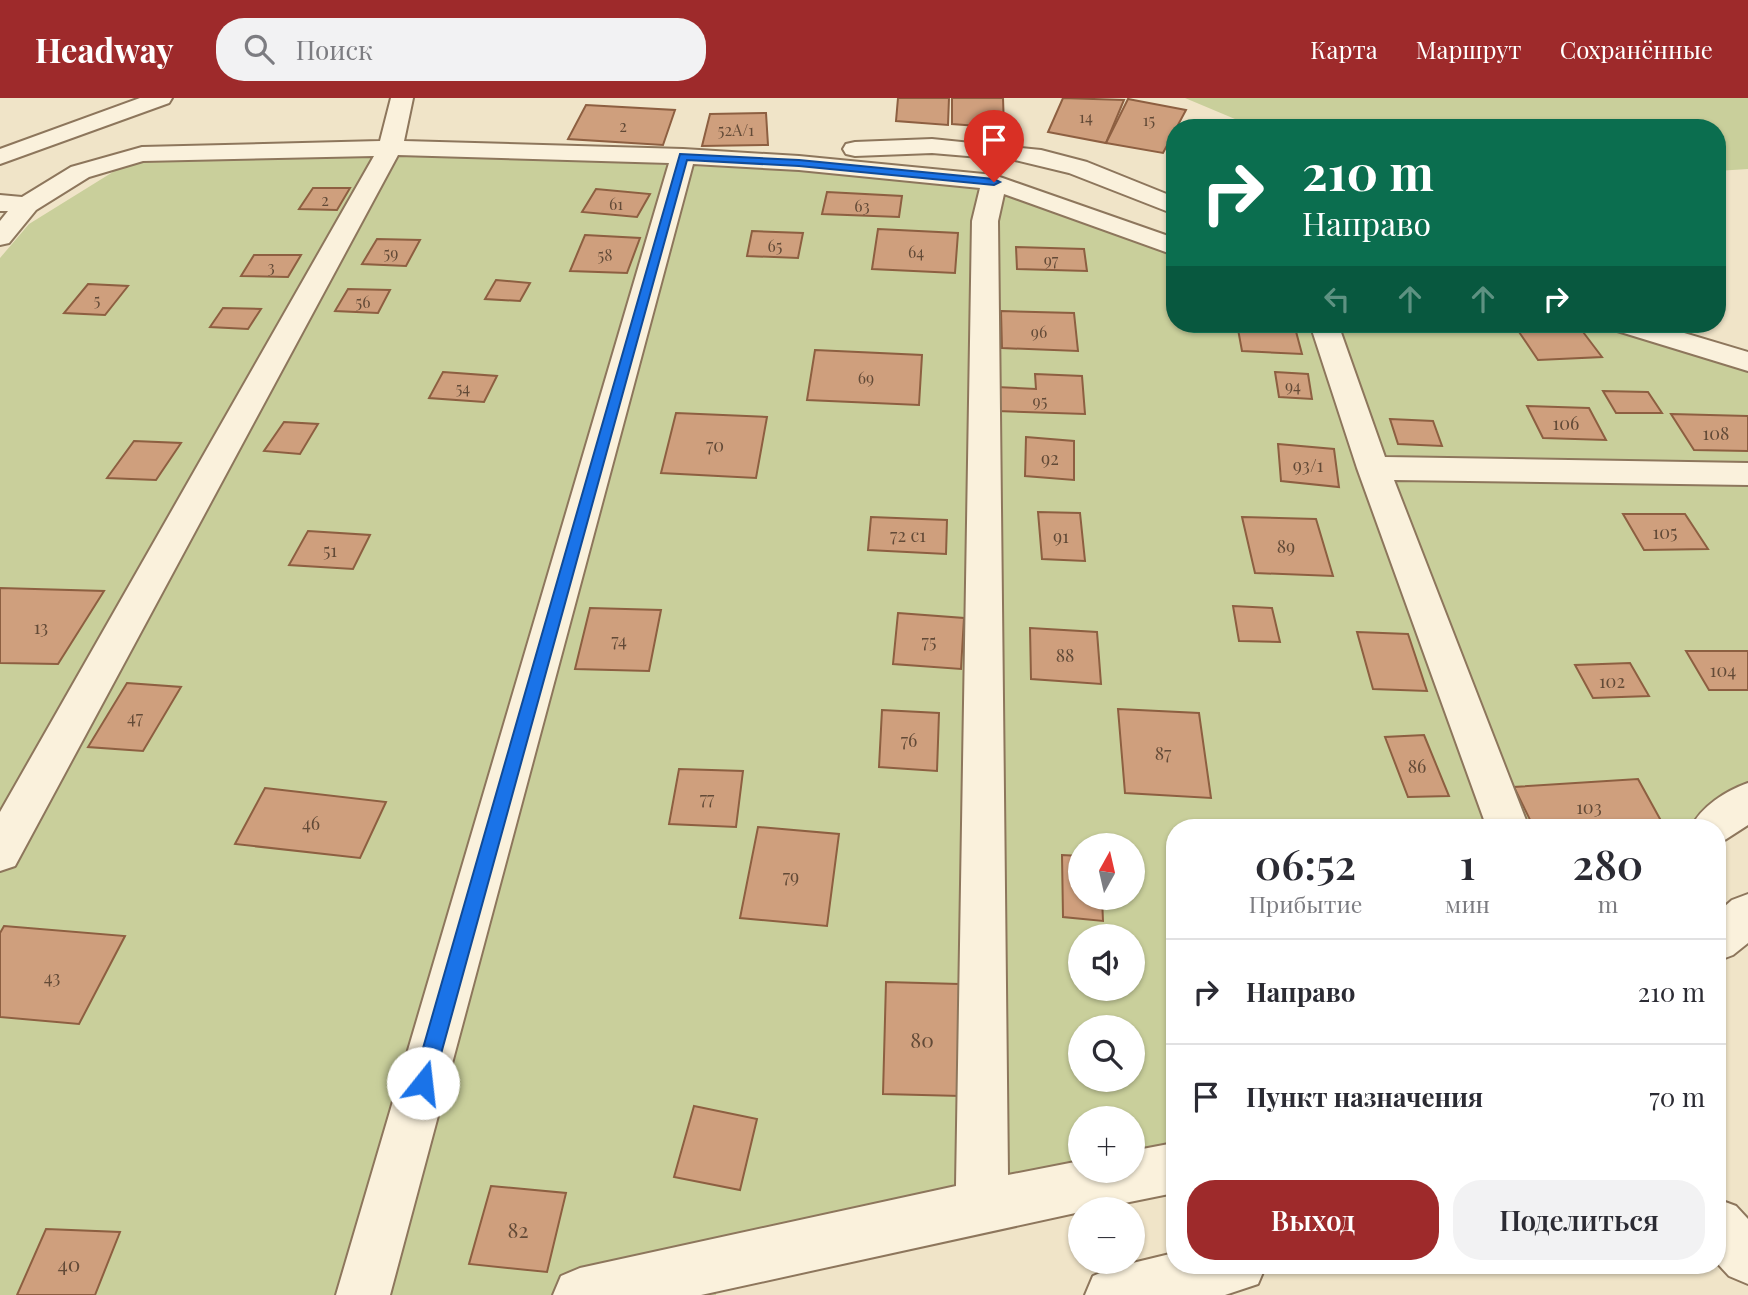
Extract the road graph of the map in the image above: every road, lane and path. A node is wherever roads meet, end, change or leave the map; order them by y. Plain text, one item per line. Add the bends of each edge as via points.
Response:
1 (161, 98) edge
2 (402, 98) edge
3 (390, 148) junction
4 (683, 156) junction
5 (0, 157) edge
6 (799, 163) junction
7 (994, 182) junction
8 (0, 203) edge
9 (1166, 203) edge
10 (27, 205) junction
11 (0, 237) edge
12 (1166, 244) edge
13 (1726, 329) edge
14 (1327, 333) edge
15 (1653, 333) edge
16 (1748, 335) edge
17 (1748, 362) edge
18 (1373, 468) junction
19 (1748, 474) edge
20 (1748, 801) edge
21 (1505, 819) edge
22 (1724, 819) edge
23 (0, 852) edge
24 (1748, 915) edge
25 (1726, 933) edge
26 (1166, 1170) edge
27 (982, 1206) junction
28 (1726, 1234) edge
29 (1748, 1257) edge
30 (1201, 1274) edge
31 (363, 1295) edge
32 (580, 1295) edge
33 (1112, 1295) edge

1 - 5 street
2 - 3 street
3 - 4 street
3 - 10 street via 142,154 80,172
3 - 23 street
4 - 6 street
4 - 31 street
6 - 7 street
6 - 9 street via 892,145 1028,154 1066,163
7 - 12 street
7 - 27 street via 985,221
8 - 10 street
10 - 11 street
13 - 16 street
14 - 18 street
15 - 17 street
18 - 19 street
18 - 21 street
20 - 22 street
24 - 25 street
26 - 27 street
27 - 32 street
28 - 29 street
30 - 33 street

